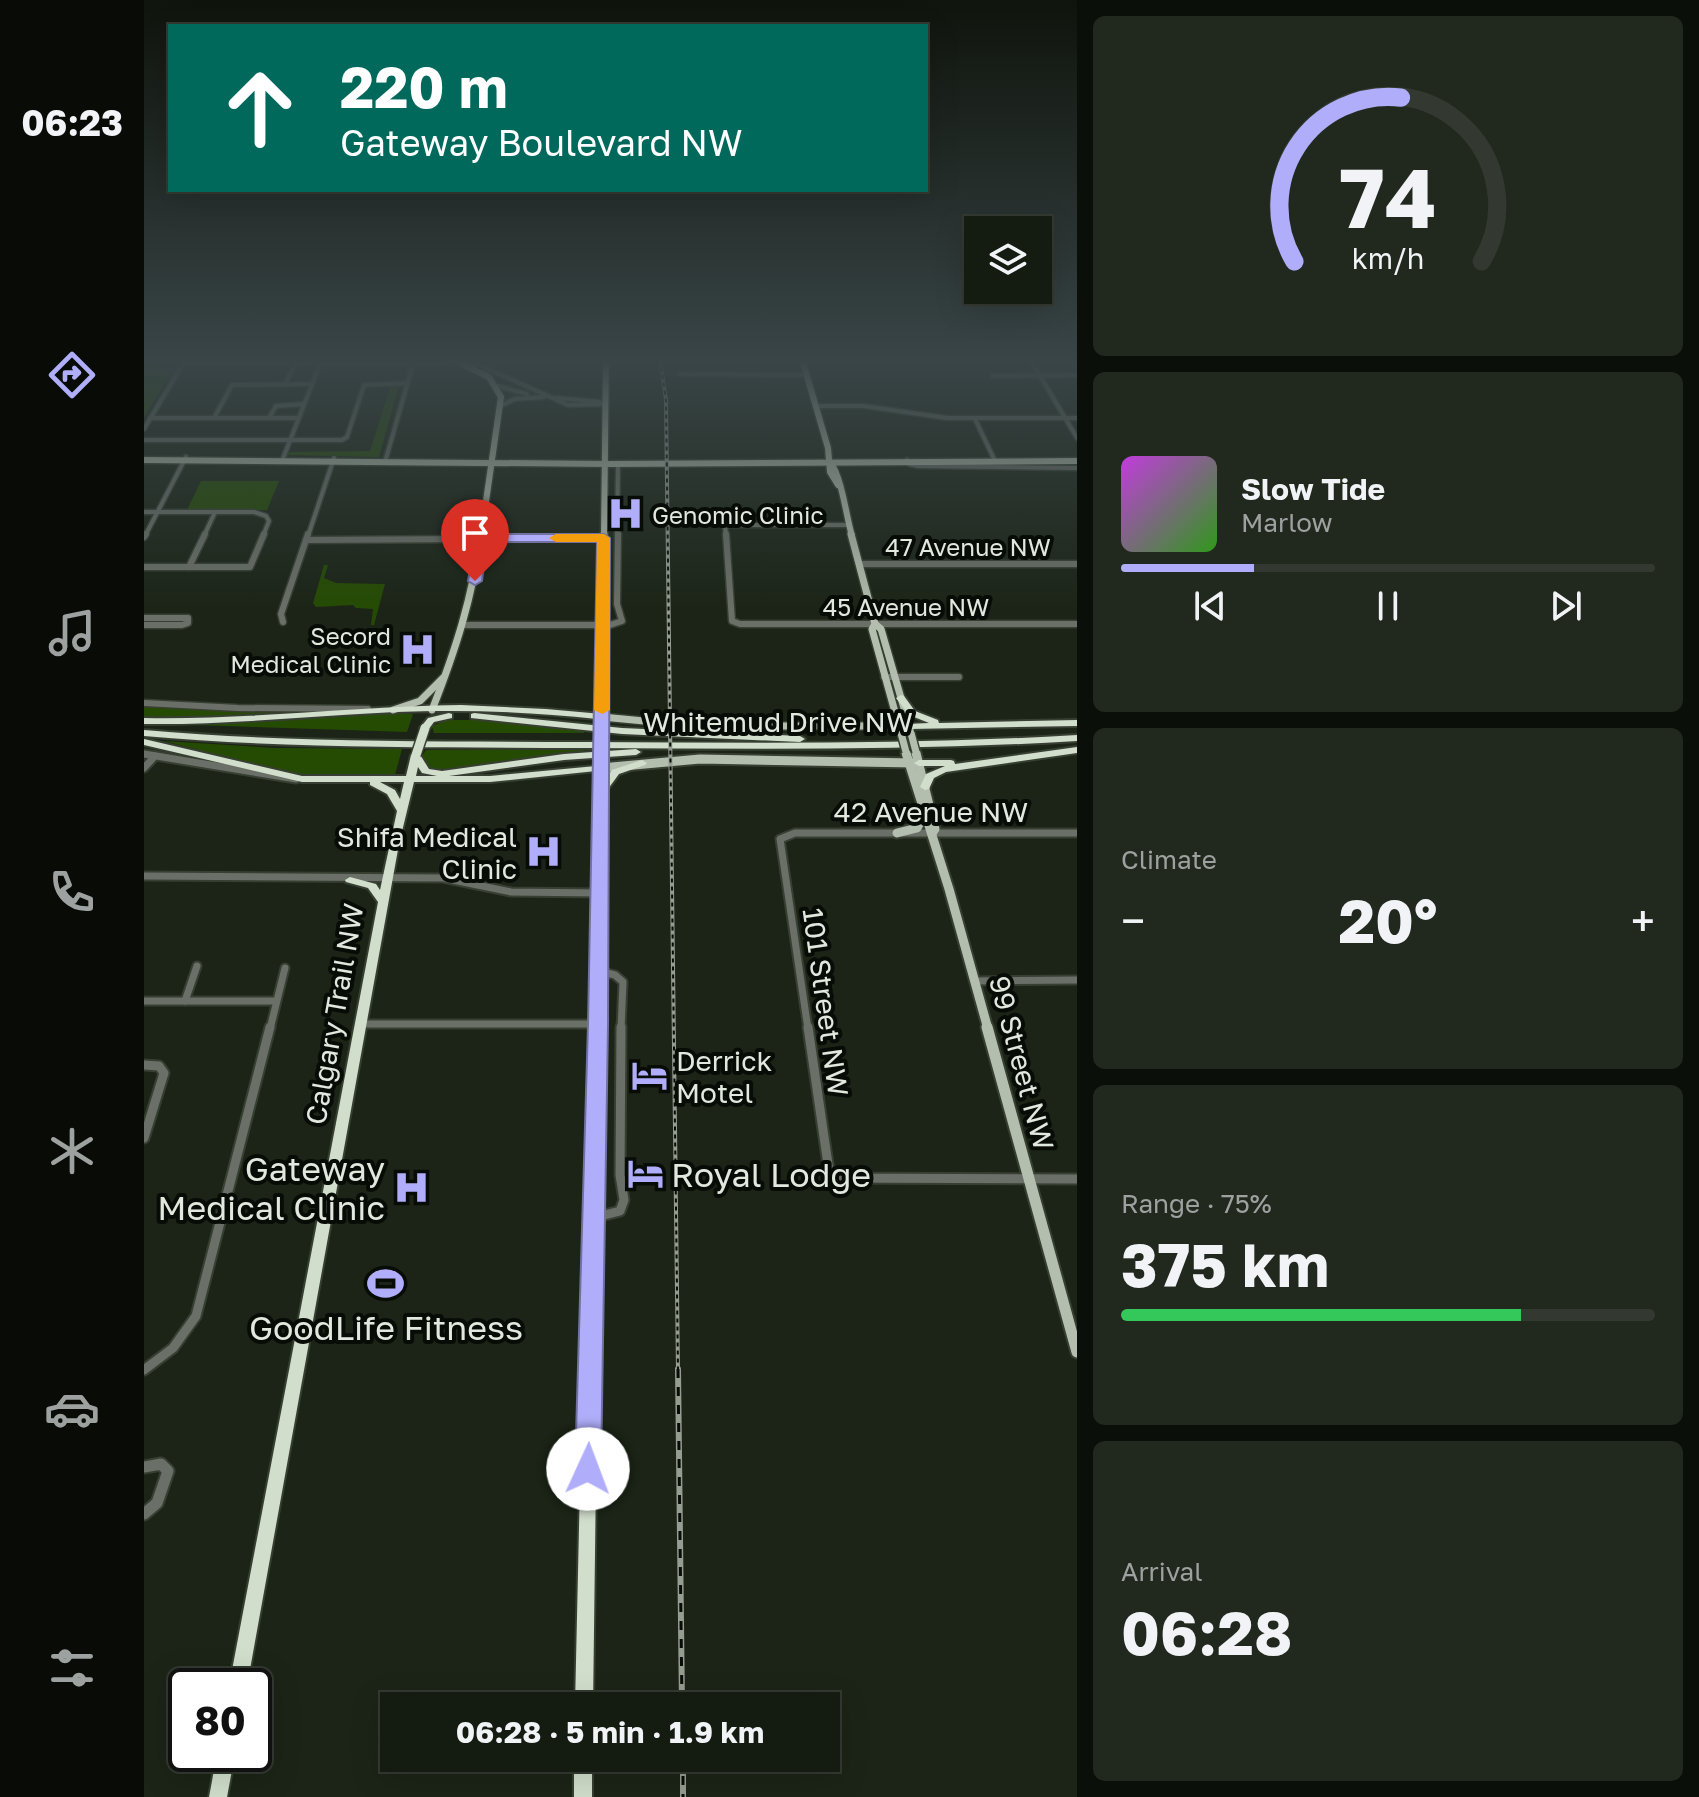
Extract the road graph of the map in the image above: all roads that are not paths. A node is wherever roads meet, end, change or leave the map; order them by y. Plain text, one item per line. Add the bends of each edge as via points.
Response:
1 (288, 443) edge
2 (391, 443) edge
3 (495, 443) edge
4 (605, 443) edge
5 (826, 443) edge
6 (986, 443) edge
7 (494, 448) junction
8 (828, 448) junction
9 (605, 458) junction
10 (144, 459) edge
11 (185, 459) junction
12 (282, 459) junction
13 (467, 459) junction
14 (632, 459) junction
15 (1077, 459) edge
16 (333, 460) junction
17 (386, 460) junction
18 (493, 461) junction
19 (830, 461) junction
20 (859, 461) junction
21 (907, 461) junction
22 (995, 461) junction
23 (806, 462) junction
24 (448, 463) junction
25 (618, 464) junction
26 (1077, 468) edge
27 (834, 472) junction
28 (491, 475) junction
29 (606, 476) junction
30 (618, 476) junction
31 (332, 490) dead end
32 (323, 491) junction
33 (144, 512) edge
34 (157, 512) junction
35 (215, 512) junction
36 (605, 515) junction
37 (615, 515) junction
38 (849, 525) junction
39 (144, 537) edge
40 (481, 538) junction
41 (604, 538) junction
42 (306, 540) junction
43 (859, 564) junction
44 (1077, 564) edge
45 (144, 567) edge
46 (189, 567) junction
47 (603, 575) junction
48 (616, 575) junction
49 (144, 618) edge
50 (283, 622) dead end
51 (875, 624) junction
52 (1077, 624) edge
53 (144, 625) edge
54 (464, 625) junction
55 (603, 625) junction
56 (445, 676) junction
57 (884, 677) junction
58 (894, 677) junction
59 (959, 677) dead end
60 (901, 698) junction
61 (602, 702) junction
62 (144, 703) edge
63 (894, 709) junction
64 (378, 710) junction
65 (393, 710) junction
66 (432, 710) junction
67 (602, 720) junction
68 (144, 721) edge
69 (1077, 723) edge
70 (660, 724) junction
71 (867, 726) junction
72 (955, 726) junction
73 (425, 728) junction
74 (144, 730) edge
75 (905, 730) junction
76 (1077, 735) edge
77 (144, 742) edge
78 (817, 743) junction
79 (416, 750) junction
80 (1077, 750) edge
81 (144, 754) edge
82 (155, 756) junction
83 (1007, 759) junction
84 (915, 760) junction
85 (642, 763) junction
86 (601, 764) junction
87 (144, 768) edge
88 (302, 779) junction
89 (358, 780) junction
90 (409, 780) junction
91 (925, 787) junction
92 (601, 791) junction
93 (401, 810) junction
94 (924, 816) junction
95 (897, 833) junction
96 (932, 833) junction
97 (1077, 833) edge
98 (785, 835) joint
99 (144, 876) edge
100 (345, 879) junction
101 (387, 879) junction
102 (600, 895) junction
103 (383, 902) junction
104 (197, 966) dead end
105 (285, 968) dead end
106 (599, 971) junction
107 (1077, 980) edge
108 (974, 981) junction
109 (144, 1001) edge
110 (185, 1001) junction
111 (276, 1001) junction
112 (361, 1024) junction
113 (598, 1024) junction
114 (144, 1065) edge
115 (144, 1138) edge
116 (1029, 1178) junction
117 (1077, 1179) edge
118 (592, 1225) junction
119 (1077, 1352) edge
120 (144, 1370) edge
121 (144, 1467) edge
122 (144, 1514) edge
123 (241, 1668) edge
124 (584, 1692) edge
125 (223, 1772) edge
126 (583, 1772) edge
127 (218, 1797) edge
128 (583, 1797) edge

1 - 12 street
2 - 17 street
3 - 7 main road, Calgary Trail NW
4 - 9 main road
5 - 8 main road, 99 Street NW
6 - 22 street
7 - 13 main road
7 - 18 main road, Calgary Trail NW
8 - 19 main road, 99 Street NW
8 - 20 main road
8 - 23 main road
9 - 14 main road
9 - 18 main road
9 - 25 main road
9 - 29 main road
10 - 11 main road
11 - 12 main road
11 - 34 street
12 - 16 main road
13 - 17 main road
13 - 18 main road
14 - 23 main road
14 - 25 main road
15 - 22 main road
16 - 17 main road
16 - 32 street
17 - 24 main road
18 - 24 main road
18 - 28 main road, Calgary Trail NW
19 - 20 main road
19 - 23 main road
19 - 27 main road, 99 Street NW
20 - 21 main road
20 - 27 main road
21 - 22 main road
21 - 26 street via 918,466
23 - 25 main road
23 - 27 main road
24 - 28 main road via 480,467
25 - 30 street
27 - 38 main road, 99 Street NW
28 - 40 main road, Calgary Trail NW
29 - 30 street
29 - 36 main road
30 - 37 street
31 - 32 street
32 - 42 street
33 - 34 street
34 - 35 street
34 - 39 street
35 - 46 street
35 - 46 street via 268,517 250,567
36 - 37 street
36 - 41 main road
37 - 48 street
38 - 43 main road, 99 Street NW
38 - 51 street, 45 Avenue NW via 725,525 731,620
40 - 41 street
40 - 42 street
40 - 54 main road, Calgary Trail NW
41 - 47 main road
42 - 50 street via 281,614
43 - 44 street, 47 Avenue NW
43 - 51 main road, 99 Street NW
45 - 46 street
47 - 48 street
47 - 55 main road
48 - 55 street via 623,620
49 - 53 street via 188,618 188,623
51 - 52 street, 45 Avenue NW
51 - 57 main road, 99 Street NW
51 - 58 main road, 99 Street NW
54 - 55 street
54 - 56 main road, Calgary Trail NW
55 - 61 main road
56 - 65 main road via 420,701
56 - 66 main road, Calgary Trail NW
57 - 58 street
57 - 63 main road, 99 Street NW
58 - 59 street
58 - 60 main road, 99 Street NW
60 - 72 highway via 918,717
60 - 75 main road, 99 Street NW
61 - 67 main road
61 - 70 main road via 617,714
62 - 64 street
63 - 71 main road via 886,721
63 - 75 main road, 99 Street NW
64 - 65 highway
64 - 68 highway via 212,722
65 - 66 highway
66 - 67 highway via 527,710
66 - 73 highway, Calgary Trail NW
67 - 70 main road
67 - 86 highway, bridge
69 - 72 highway
70 - 71 main road
71 - 75 main road
72 - 75 highway
73 - 78 highway via 437,718 467,716
73 - 79 highway, Calgary Trail NW, bridge
74 - 78 highway, Whitemud Drive NW via 299,737
74 - 79 highway, Whitemud Drive NW
75 - 84 main road, 99 Street NW, bridge
75 - 84 main road, 99 Street NW, bridge via 906,752
76 - 78 highway, Whitemud Drive NW
77 - 88 highway
78 - 79 highway, Whitemud Drive NW
78 - 79 highway via 589,755 442,774 425,771
79 - 90 highway, Calgary Trail NW
80 - 83 highway
81 - 82 street
82 - 87 street
82 - 88 street
83 - 84 highway
83 - 91 highway via 940,770
84 - 85 main road
84 - 91 main road, 99 Street NW
84 - 94 main road, 99 Street NW
85 - 86 main road
85 - 92 highway via 615,772
86 - 90 highway via 517,778
86 - 92 highway
88 - 89 highway
89 - 90 highway
89 - 93 highway via 387,789
90 - 93 highway, Calgary Trail NW
91 - 96 main road, 99 Street NW
92 - 102 highway
93 - 101 highway, Calgary Trail NW
94 - 95 main road via 917,828
94 - 96 main road, 99 Street NW
95 - 96 street, 42 Avenue NW
95 - 98 street, 42 Avenue NW
96 - 97 street, 42 Avenue NW
96 - 108 main road, 99 Street NW
98 - 116 street, 101 Street NW via 780,841 830,1178
99 - 100 street
100 - 101 street
100 - 103 highway via 372,886
101 - 102 street via 510,895
101 - 103 highway, Calgary Trail NW
102 - 106 highway
103 - 112 highway, Calgary Trail NW
104 - 110 street
105 - 111 street
106 - 113 highway
106 - 118 street via 623,982 624,1204
107 - 108 street
108 - 116 main road, 99 Street NW
109 - 110 street
110 - 111 street
111 - 120 street via 198,1310 168,1353
112 - 113 street
112 - 123 highway, Calgary Trail NW
113 - 118 highway
114 - 115 street via 161,1068 164,1076
116 - 117 street
116 - 119 main road, 99 Street NW
118 - 124 highway
121 - 122 street via 161,1464 168,1471 157,1503
125 - 127 highway
126 - 128 highway

